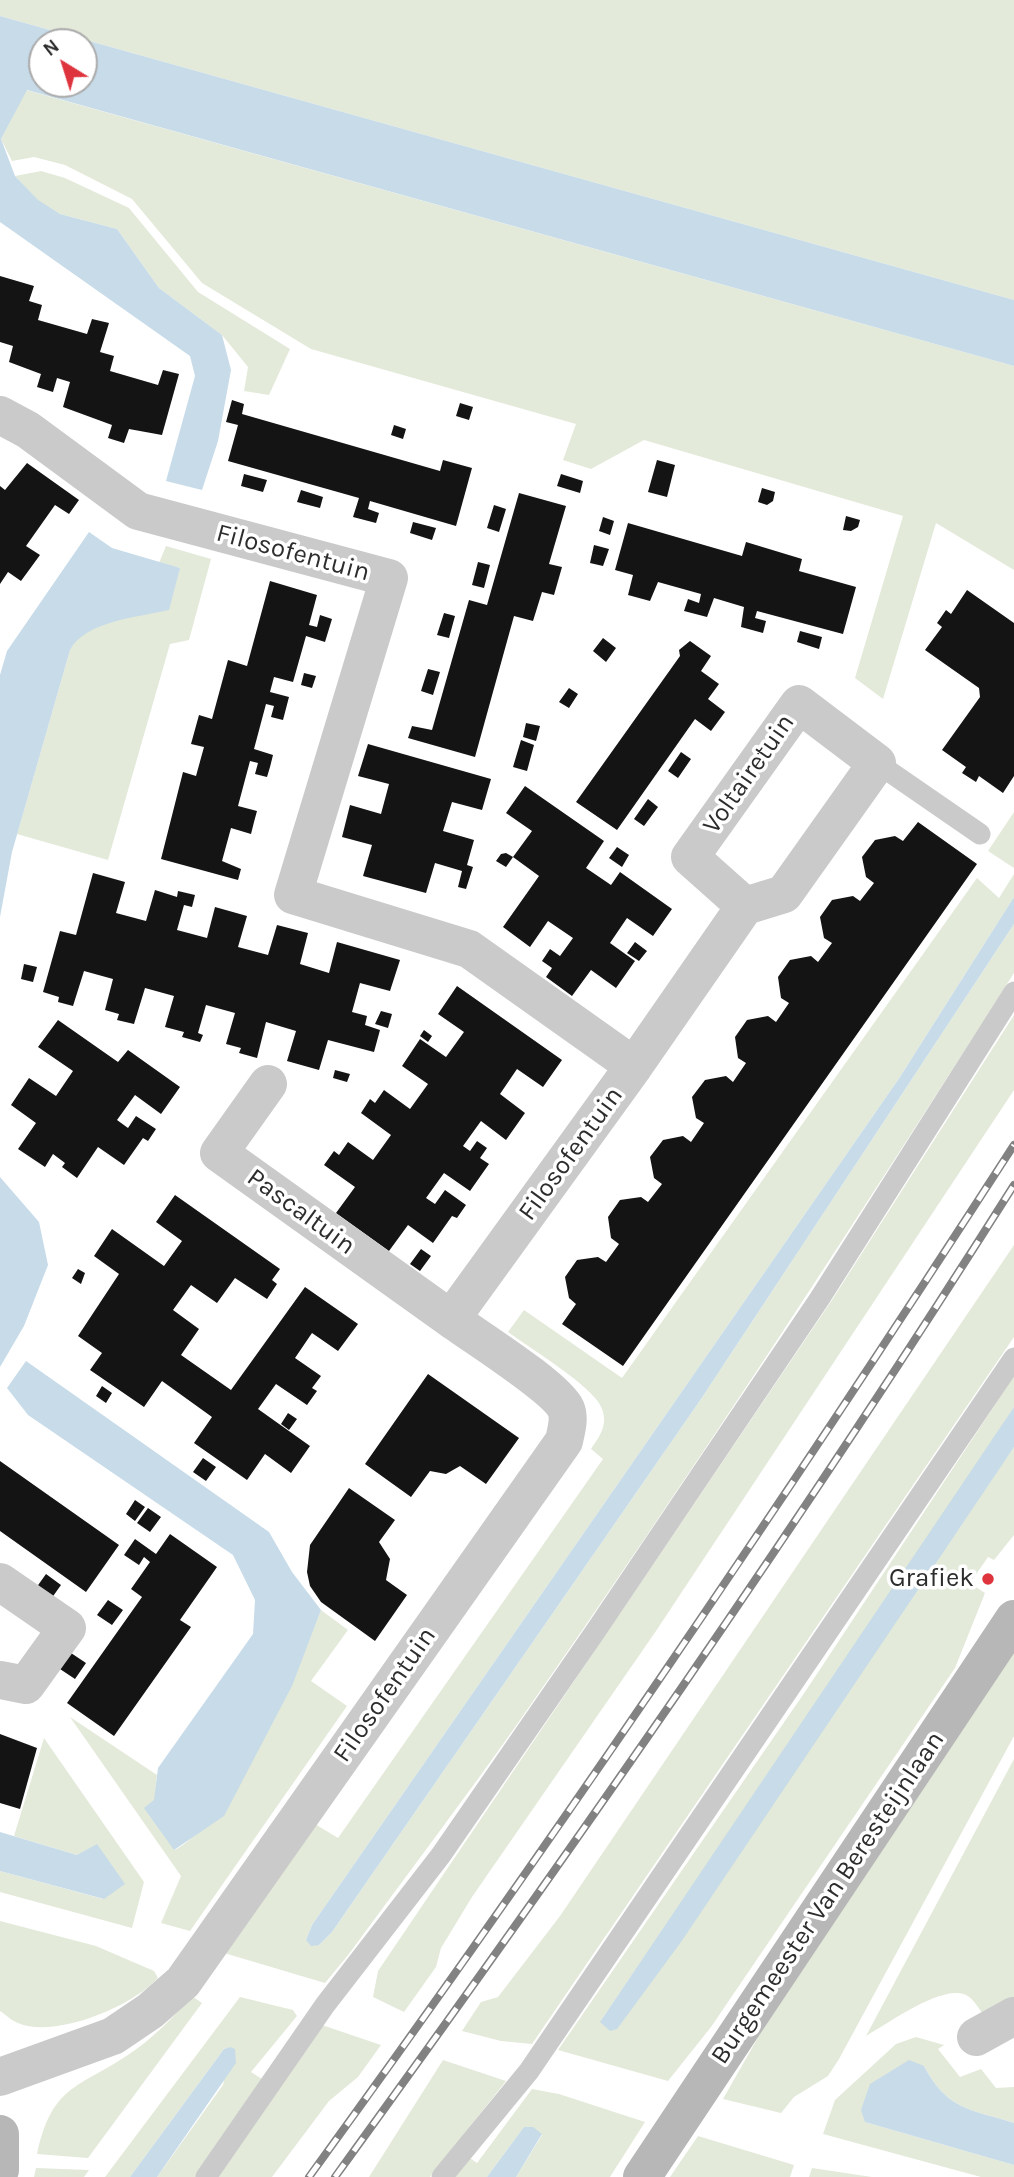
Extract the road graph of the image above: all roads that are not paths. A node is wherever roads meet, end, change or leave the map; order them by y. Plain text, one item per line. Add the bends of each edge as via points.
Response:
1 (0, 415) edge
2 (877, 763) junction
3 (980, 834) dead end
4 (745, 906) junction
5 (1014, 992) edge
6 (634, 1066) junction
7 (268, 1084) dead end
8 (451, 1319) junction
9 (1014, 1358) edge
10 (0, 1582) edge
11 (1014, 1619) edge
12 (0, 1680) edge
13 (1014, 2016) edge
14 (976, 2037) dead end
15 (0, 2077) edge
16 (0, 2134) edge
17 (647, 2168) edge
18 (0, 2170) edge
19 (206, 2177) edge
20 (442, 2177) edge

1 - 6 street, Filosofentuin via 28,430 138,512 388,579 293,895 470,948
2 - 3 lane
2 - 4 street via 784,894
2 - 4 street, Voltairetuin via 799,704 690,857
4 - 6 street
5 - 19 lane via 820,1298 595,1632 441,1855 325,2005
6 - 8 street, Filosofentuin
7 - 8 street, Pascaltuin via 219,1153
8 - 15 street, Filosofentuin via 551,1391 566,1408 564,1441 183,1982 113,2036
9 - 20 lane via 530,2071
10 - 12 street via 67,1628 26,1685
11 - 17 main road, Burgemeester Van Beresteijnlaan
13 - 14 street
16 - 18 main road

